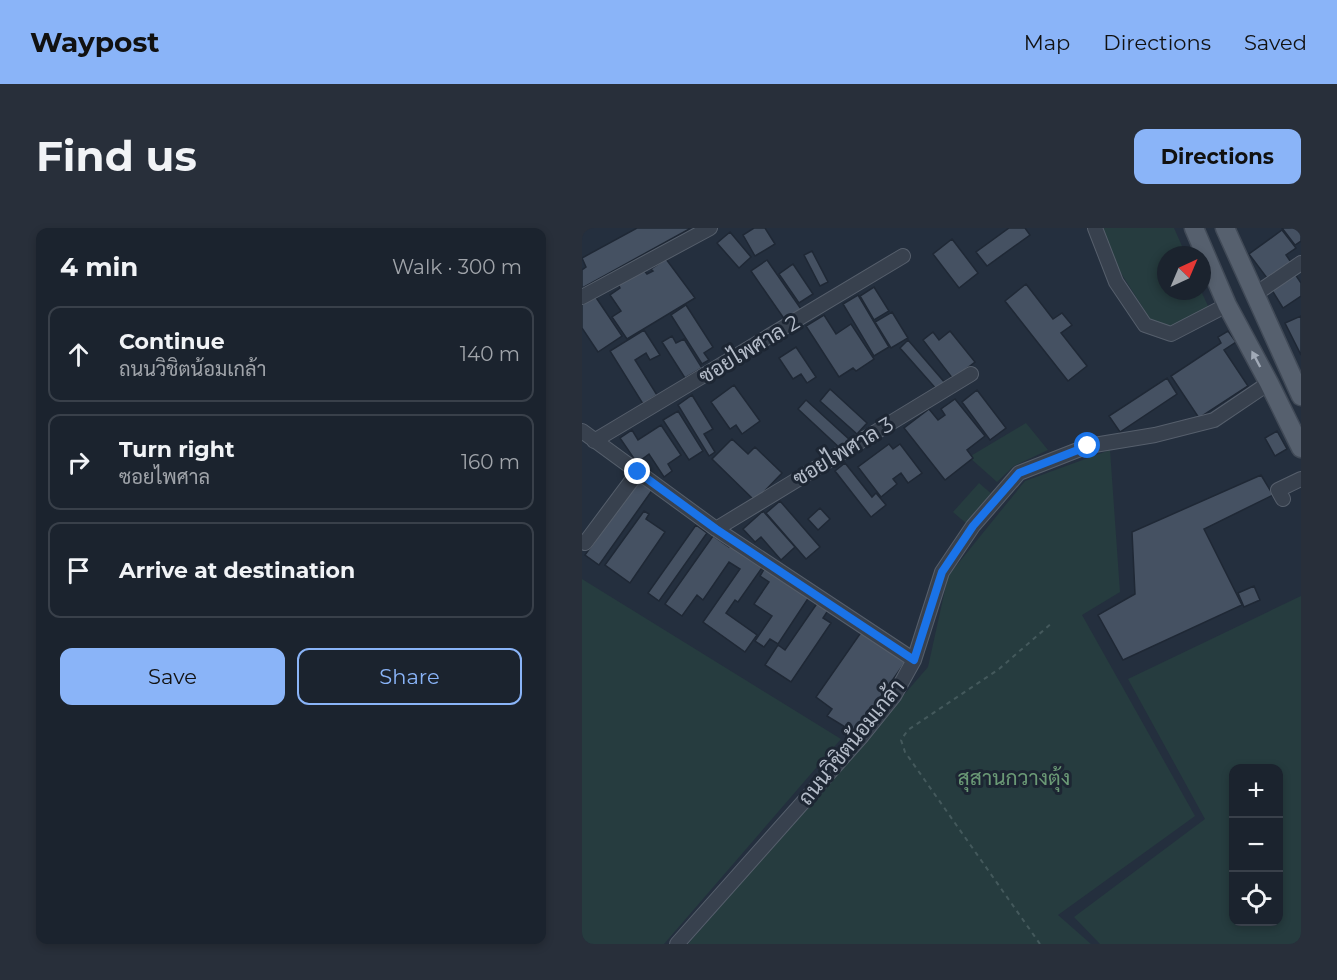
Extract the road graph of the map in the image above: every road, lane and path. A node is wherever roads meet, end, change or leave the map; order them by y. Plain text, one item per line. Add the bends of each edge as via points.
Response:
1 (710, 228) edge
2 (1095, 228) edge
3 (1194, 228) edge
4 (1225, 228) edge
5 (903, 256) dead end
6 (1301, 263) edge
7 (1254, 295) junction
8 (582, 297) edge
9 (1227, 305) junction
10 (970, 374) dead end
11 (1296, 375) edge
12 (1269, 383) junction
13 (1301, 396) edge
14 (582, 431) edge
15 (594, 441) junction
16 (1293, 442) edge
17 (638, 472) junction
18 (1301, 479) edge
19 (1283, 499) dead end
20 (716, 529) junction
21 (585, 543) dead end
22 (1053, 622) dead end
23 (914, 660) junction
24 (677, 944) edge
25 (1040, 944) edge

1 - 8 street
2 - 9 street via 1116,282 1145,325 1171,334
3 - 9 main road
4 - 7 main road
5 - 15 street, ซอยไพศาล 2
6 - 7 street
7 - 11 main road
12 -> 9 main road
10 - 20 street, ซอยไพศาล 3
11 - 13 main road
12 - 16 main road
12 - 23 street, ถนนวิชิตน้อมเกล้า via 1214,420 1088,446 1019,473 973,526 942,572
14 - 15 street
15 - 17 street
17 - 20 street
17 - 21 street
18 - 19 street via 1278,490
20 - 23 street
22 - 25 path via 999,669 908,730 901,740 905,752
23 - 24 street, ถนนวิชิตน้อมเกล้า via 894,696 861,737

